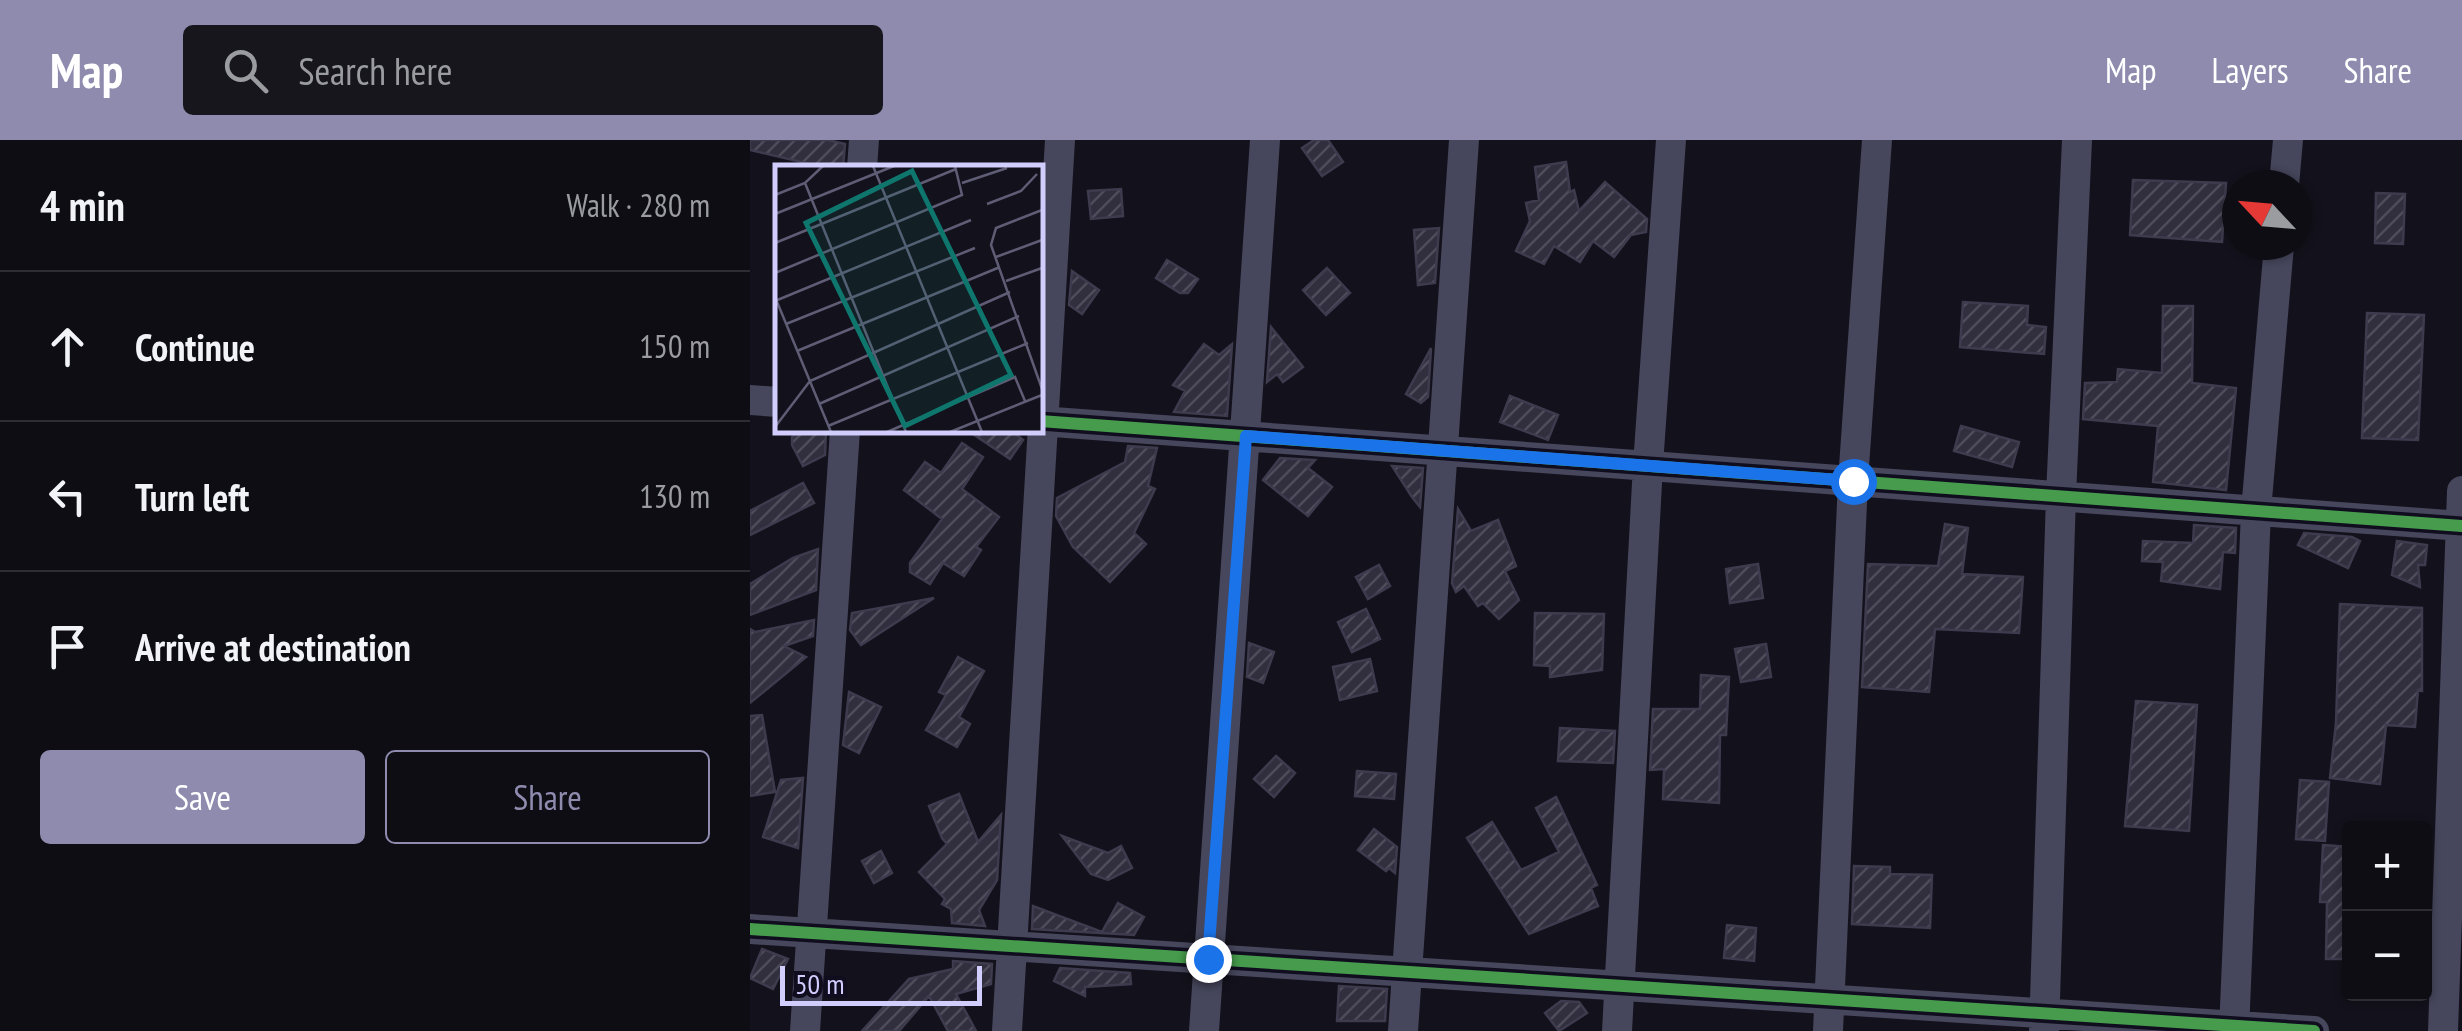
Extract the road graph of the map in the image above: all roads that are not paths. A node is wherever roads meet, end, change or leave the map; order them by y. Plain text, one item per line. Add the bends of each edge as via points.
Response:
1 (864, 140) edge
2 (1060, 140) edge
3 (1265, 140) edge
4 (1464, 140) edge
5 (1671, 140) edge
6 (1877, 140) edge
7 (2077, 140) edge
8 (2288, 140) edge
9 (862, 165) edge
10 (2285, 170) edge
11 (2277, 260) edge
12 (750, 400) edge
13 (775, 402) edge
14 (1042, 406) edge
15 (1042, 421) edge
16 (845, 432) edge
17 (1040, 432) edge
18 (1246, 436) junction
19 (1648, 466) junction
20 (1853, 481) junction
21 (2462, 491) edge
22 (2061, 496) junction
23 (2256, 511) junction
24 (2461, 526) edge
25 (750, 929) edge
26 (811, 933) junction
27 (1012, 946) junction
28 (1208, 959) junction
29 (1620, 986) junction
30 (1827, 999) junction
31 (2044, 1022) edge
32 (2234, 1028) edge
33 (805, 1031) edge
34 (1007, 1031) edge
35 (1204, 1031) edge
36 (1403, 1031) edge
37 (1617, 1031) edge
38 (1828, 1031) edge
39 (2314, 1031) edge
40 (2443, 1031) edge

1 - 9 street
2 - 14 street
3 - 18 street
4 - 36 street
5 - 19 street
6 - 20 street
7 - 22 street
8 - 10 street
11 - 23 street
12 - 13 street
15 - 18 street
16 - 26 street
17 - 27 street
18 - 19 street
18 - 28 street
19 - 20 street
19 - 29 street
20 - 22 street
20 - 30 street
21 - 24 street
22 - 23 street
22 - 31 street
23 - 24 street
23 - 32 street
24 - 40 street
25 - 26 street
26 - 27 street
26 - 33 street
27 - 28 street
27 - 34 street
28 - 29 street
28 - 35 street
29 - 30 street
29 - 37 street
30 - 31 street
30 - 38 street
31 - 32 street
32 - 39 street

